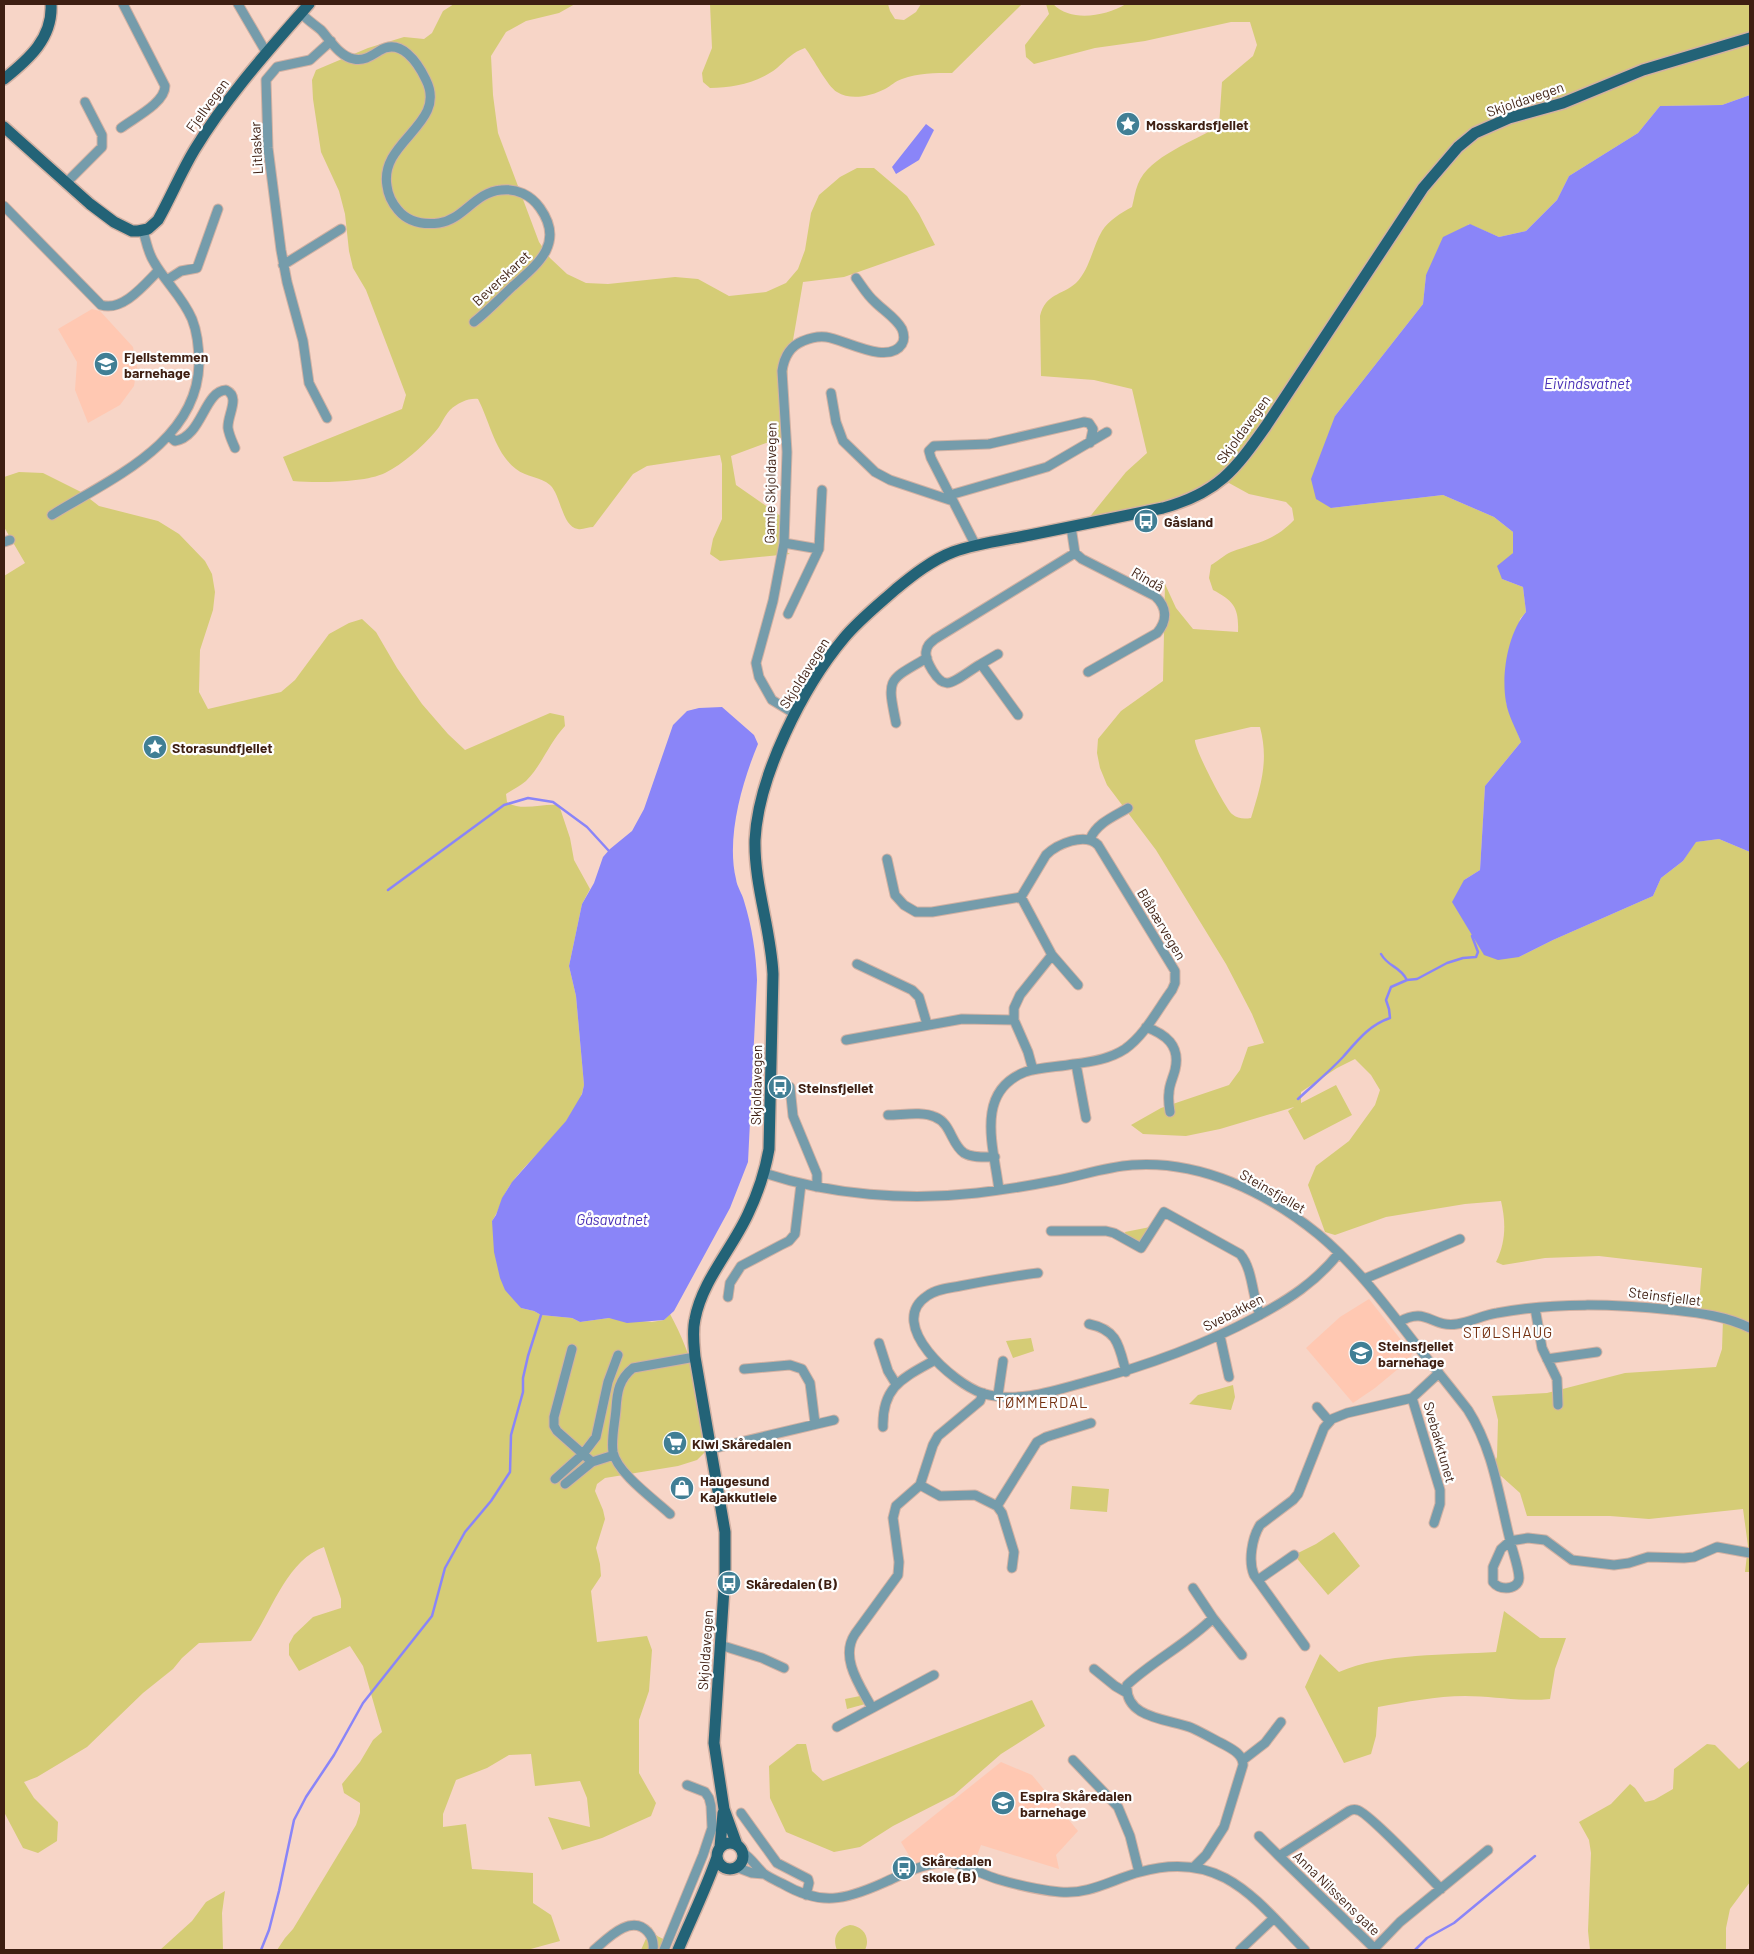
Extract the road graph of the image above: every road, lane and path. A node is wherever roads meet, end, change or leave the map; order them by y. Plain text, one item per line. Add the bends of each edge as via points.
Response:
1 (51, 4) edge
2 (122, 4) edge
3 (238, 4) edge
4 (305, 8) edge
5 (1750, 38) edge
6 (331, 41) junction
7 (266, 52) junction
8 (4, 79) edge
9 (85, 102) dead end
10 (4, 127) edge
11 (121, 128) dead end
12 (66, 183) junction
13 (4, 206) edge
14 (218, 209) dead end
15 (341, 229) dead end
16 (143, 230) junction
17 (284, 265) junction
18 (160, 270) junction
19 (856, 278) dead end
20 (167, 280) junction
21 (474, 322) dead end
22 (830, 392) dead end
23 (327, 418) dead end
24 (1107, 432) dead end
25 (169, 436) junction
26 (1090, 443) junction
27 (235, 448) dead end
28 (822, 490) dead end
29 (952, 498) junction
30 (52, 514) dead end
31 (1071, 527) junction
32 (784, 543) junction
33 (976, 546) junction
34 (819, 549) junction
35 (1075, 553) junction
36 (788, 614) dead end
37 (998, 654) dead end
38 (927, 658) junction
39 (981, 664) junction
40 (1088, 672) dead end
41 (795, 714) junction
42 (1018, 715) dead end
43 (896, 723) dead end
44 (1128, 808) dead end
45 (1090, 840) junction
46 (887, 859) dead end
47 (1021, 898) junction
48 (1052, 955) junction
49 (857, 964) dead end
50 (1078, 985) dead end
51 (1014, 1020) junction
52 (927, 1024) junction
53 (1146, 1026) junction
54 (846, 1040) dead end
55 (1076, 1064) junction
56 (1033, 1070) junction
57 (790, 1087) dead end
58 (1170, 1112) dead end
59 (888, 1115) dead end
60 (1086, 1118) dead end
61 (995, 1157) junction
62 (764, 1173) junction
63 (801, 1184) junction
64 (817, 1187) junction
65 (999, 1190) junction
66 (1051, 1231) dead end
67 (1460, 1239) dead end
68 (1340, 1254) junction
69 (1038, 1273) dead end
70 (1364, 1279) junction
71 (728, 1297) dead end
72 (1535, 1308) junction
73 (1260, 1315) junction
74 (1399, 1322) junction
75 (1089, 1324) dead end
76 (1750, 1328) edge
77 (1220, 1336) junction
78 (879, 1343) dead end
79 (572, 1349) dead end
80 (1597, 1352) dead end
81 (618, 1355) dead end
82 (695, 1357) junction
83 (1547, 1359) junction
84 (935, 1360) junction
85 (1003, 1361) dead end
86 (744, 1369) dead end
87 (1126, 1372) junction
88 (1439, 1373) junction
89 (1230, 1377) dead end
90 (896, 1384) junction
91 (983, 1393) junction
92 (998, 1395) junction
93 (1412, 1398) junction
94 (1558, 1405) dead end
95 (1317, 1407) dead end
96 (834, 1420) dead end
97 (1329, 1421) junction
98 (815, 1423) junction
99 (1091, 1423) dead end
100 (883, 1427) dead end
101 (711, 1449) junction
102 (583, 1454) junction
103 (614, 1454) junction
104 (592, 1462) junction
105 (556, 1479) dead end
106 (565, 1484) dead end
107 (920, 1486) junction
108 (997, 1506) junction
109 (670, 1514) dead end
110 (1434, 1523) dead end
111 (1510, 1541) junction
112 (1750, 1553) edge
113 (1294, 1555) dead end
114 (1012, 1568) dead end
115 (1258, 1580) junction
116 (1193, 1588) dead end
117 (1213, 1618) junction
118 (720, 1646) junction
119 (1306, 1646) dead end
120 (1242, 1655) dead end
121 (784, 1668) dead end
122 (1094, 1669) dead end
123 (934, 1675) dead end
124 (1127, 1692) junction
125 (872, 1708) junction
126 (1281, 1722) dead end
127 (838, 1727) dead end
128 (1073, 1760) dead end
129 (1243, 1760) junction
130 (687, 1785) dead end
131 (724, 1809) junction
132 (741, 1812) dead end
133 (1259, 1836) dead end
134 (739, 1848) junction
135 (1488, 1850) dead end
136 (719, 1852) junction
137 (1279, 1856) junction
138 (1194, 1867) junction
139 (733, 1868) junction
140 (1139, 1872) junction
141 (764, 1874) junction
142 (1441, 1889) junction
143 (704, 1892) junction
144 (806, 1895) junction
145 (1274, 1918) junction
146 (594, 1950) edge
147 (653, 1950) edge
148 (664, 1950) edge
149 (678, 1950) edge
150 (1240, 1950) edge
151 (1305, 1950) edge
152 (1374, 1950) edge

1 - 8 main road via 45,37 24,63
2 - 11 street via 165,86 165,92
3 - 7 street
4 - 6 street, Beverskaret
4 - 7 main road, Fjellvegen
5 - 31 main road, Skjoldavegen via 1643,70 1563,103 1509,118 1475,133 1458,147 1423,188 1266,426 1230,473 1207,492 1178,504
6 - 17 street, Litlaskar via 310,60 280,65 266,80 268,148
6 - 21 street, Beverskaret via 344,55 354,59 365,59 385,48 402,49 411,55 426,80 431,98 428,111 396,150 386,173 388,195 401,214 424,224 442,223 484,194 504,189 530,197 543,212 550,238 543,257
7 - 16 main road, Fjellvegen via 195,149 158,220
9 - 12 street via 102,135 102,147
10 - 12 main road
12 - 16 main road via 114,222 132,231
13 - 18 street via 101,305 121,303
14 - 20 street via 198,268 176,273
15 - 17 street
16 - 18 street via 151,256
17 - 23 street, Litlaskar via 303,341 309,383
18 - 20 street
19 - 32 street, Gamle Skjoldavegen via 873,301 900,326 903,343 894,350 882,352 818,337 797,344 786,355 782,381 787,452
20 - 25 street via 192,321 199,353 194,396
22 - 29 street via 843,441 875,472 890,480
24 - 26 street
25 - 27 street via 175,441 188,436 214,396 226,390 233,400 228,427
25 - 30 street via 138,462
26 - 29 street via 1047,467
26 - 29 street via 1093,430 1089,423 1084,422 989,444 934,446 929,451 931,458
28 - 34 street
29 - 33 street
31 - 33 main road, Skjoldavegen
31 - 35 street
32 - 34 street
32 - 41 street, Gamle Skjoldavegen via 756,663 772,700
33 - 41 main road, Skjoldavegen via 932,563 873,609 831,655
34 - 36 street
35 - 38 street via 935,639 926,648
35 - 40 street, Rindå via 1089,564 1155,596 1165,614 1162,627 1157,632
37 - 39 street
38 - 39 street via 938,679 944,682 952,682
38 - 43 street via 893,681 890,690
39 - 42 street
41 - 62 main road, Skjoldavegen via 767,782 755,839 773,974 770,1135
44 - 45 street via 1099,825
45 - 47 street via 1080,839 1051,850
45 - 53 street, Blåbærvegen via 1098,845 1175,971 1172,990
46 - 47 street via 895,895 904,906 916,912
47 - 48 street
48 - 50 street
48 - 51 street via 1020,995 1014,1008
49 - 52 street via 912,990 918,997
51 - 52 street via 962,1019
51 - 56 street
52 - 54 street
53 - 55 street, Blåbærvegen via 1124,1050
53 - 58 street via 1168,1037 1174,1054 1175,1070 1168,1093
55 - 56 street, Blåbærvegen
55 - 60 street
56 - 61 street, Blåbærvegen via 1008,1082 996,1098 990,1120
57 - 64 street via 793,1116 816,1174
59 - 61 street via 936,1117 945,1124 965,1154
61 - 65 street, Blåbærvegen
62 - 63 street, Steinsfjellet
62 - 82 main road, Skjoldavegen via 748,1215 702,1296 693,1332
63 - 64 street, Steinsfjellet
63 - 71 street via 795,1234 741,1266 730,1283
64 - 65 street, Steinsfjellet via 911,1195
65 - 68 street, Steinsfjellet via 1132,1165 1158,1164 1192,1169 1240,1185 1264,1198 1317,1233
66 - 73 street via 1106,1231 1141,1248 1164,1212 1246,1260
67 - 70 street
68 - 70 street, Steinsfjellet
68 - 73 street, Svebakken via 1311,1283
69 - 84 street, Svebakken via 929,1294 917,1307 915,1327 927,1352
70 - 74 street, Steinsfjellet
72 - 74 street, Steinsfjellet via 1496,1313 1456,1325 1413,1315
72 - 76 street, Steinsfjellet via 1592,1304 1639,1306 1727,1318
72 - 83 street
73 - 77 street, Svebakken
74 - 88 street, Steinsfjellet
75 - 87 street via 1112,1333
77 - 87 street, Svebakken
77 - 89 street
78 - 90 street
79 - 102 street via 553,1421 557,1431
80 - 83 street
81 - 102 street via 608,1382 596,1437
82 - 101 main road, Skjoldavegen
82 - 103 street via 633,1368 626,1374 618,1390
83 - 94 street via 1557,1379
84 - 90 street
84 - 91 street, Svebakken via 966,1386
85 - 92 street
86 - 98 street via 790,1365 802,1369 810,1383
87 - 92 street, Svebakken via 1040,1394
88 - 93 street
88 - 111 street, Steinsfjellet via 1479,1428
90 - 100 street via 888,1399
91 - 92 street, Svebakken
91 - 107 street via 980,1401 938,1436
93 - 97 street via 1347,1413
93 - 110 street, Svebakktunet via 1440,1490 1440,1504
95 - 97 street
96 - 98 street
97 - 115 street via 1298,1494 1260,1525 1254,1536 1251,1564
98 - 101 street
99 - 108 street via 1037,1442
101 - 118 main road, Skjoldavegen via 726,1550
102 - 104 street
102 - 105 street
103 - 104 street
103 - 109 street via 623,1471
104 - 106 street
107 - 108 street via 940,1496 975,1495
107 - 125 street via 901,1500 894,1510 898,1575 850,1640 852,1669
108 - 114 street via 1014,1552
111 - 111 street, Steinsfjellet via 1501,1549 1493,1567 1492,1582 1500,1588 1512,1588 1519,1578
111 - 112 street via 1545,1540 1572,1560 1614,1565 1648,1557 1694,1557 1717,1547
113 - 115 street
115 - 119 street
116 - 117 street
117 - 120 street
117 - 124 street via 1200,1632 1137,1676 1127,1685
118 - 121 street
118 - 131 main road, Skjoldavegen via 714,1743
122 - 124 street
123 - 125 street
124 - 129 street via 1131,1702 1146,1715 1191,1728 1235,1750
125 - 127 street
126 - 129 street via 1265,1742
128 - 140 street via 1118,1807 1130,1836
129 - 138 street via 1224,1827
130 - 148 street via 704,1792 708,1798 712,1828
131 - 134 main road, Skjoldavegen
131 - 136 main road, Skjoldavegen
132 - 144 street via 777,1863 808,1879
133 - 137 street, Anna Nilssens gate
134 - 136 main road via 728,1843
134 - 139 main road via 742,1860
134 - 141 street via 755,1861
135 - 142 street
136 - 139 main road via 721,1865
136 - 143 main road, Skjoldavegen
137 - 142 street, Anna Nilssens gate via 1349,1811 1357,1810 1394,1841
137 - 152 street, Anna Nilssens gate
138 - 140 street via 1163,1867
138 - 145 street via 1209,1870 1246,1890
139 - 141 street
139 - 143 main road, Skjoldavegen
140 - 144 street via 1089,1890 1063,1892 1008,1882 965,1866 942,1863 919,1867 858,1894 832,1898
141 - 144 street
142 - 152 street via 1400,1922
143 - 149 main road, Skjoldavegen
145 - 150 street
145 - 151 street
146 - 147 street via 617,1932 634,1925 645,1929 651,1936

